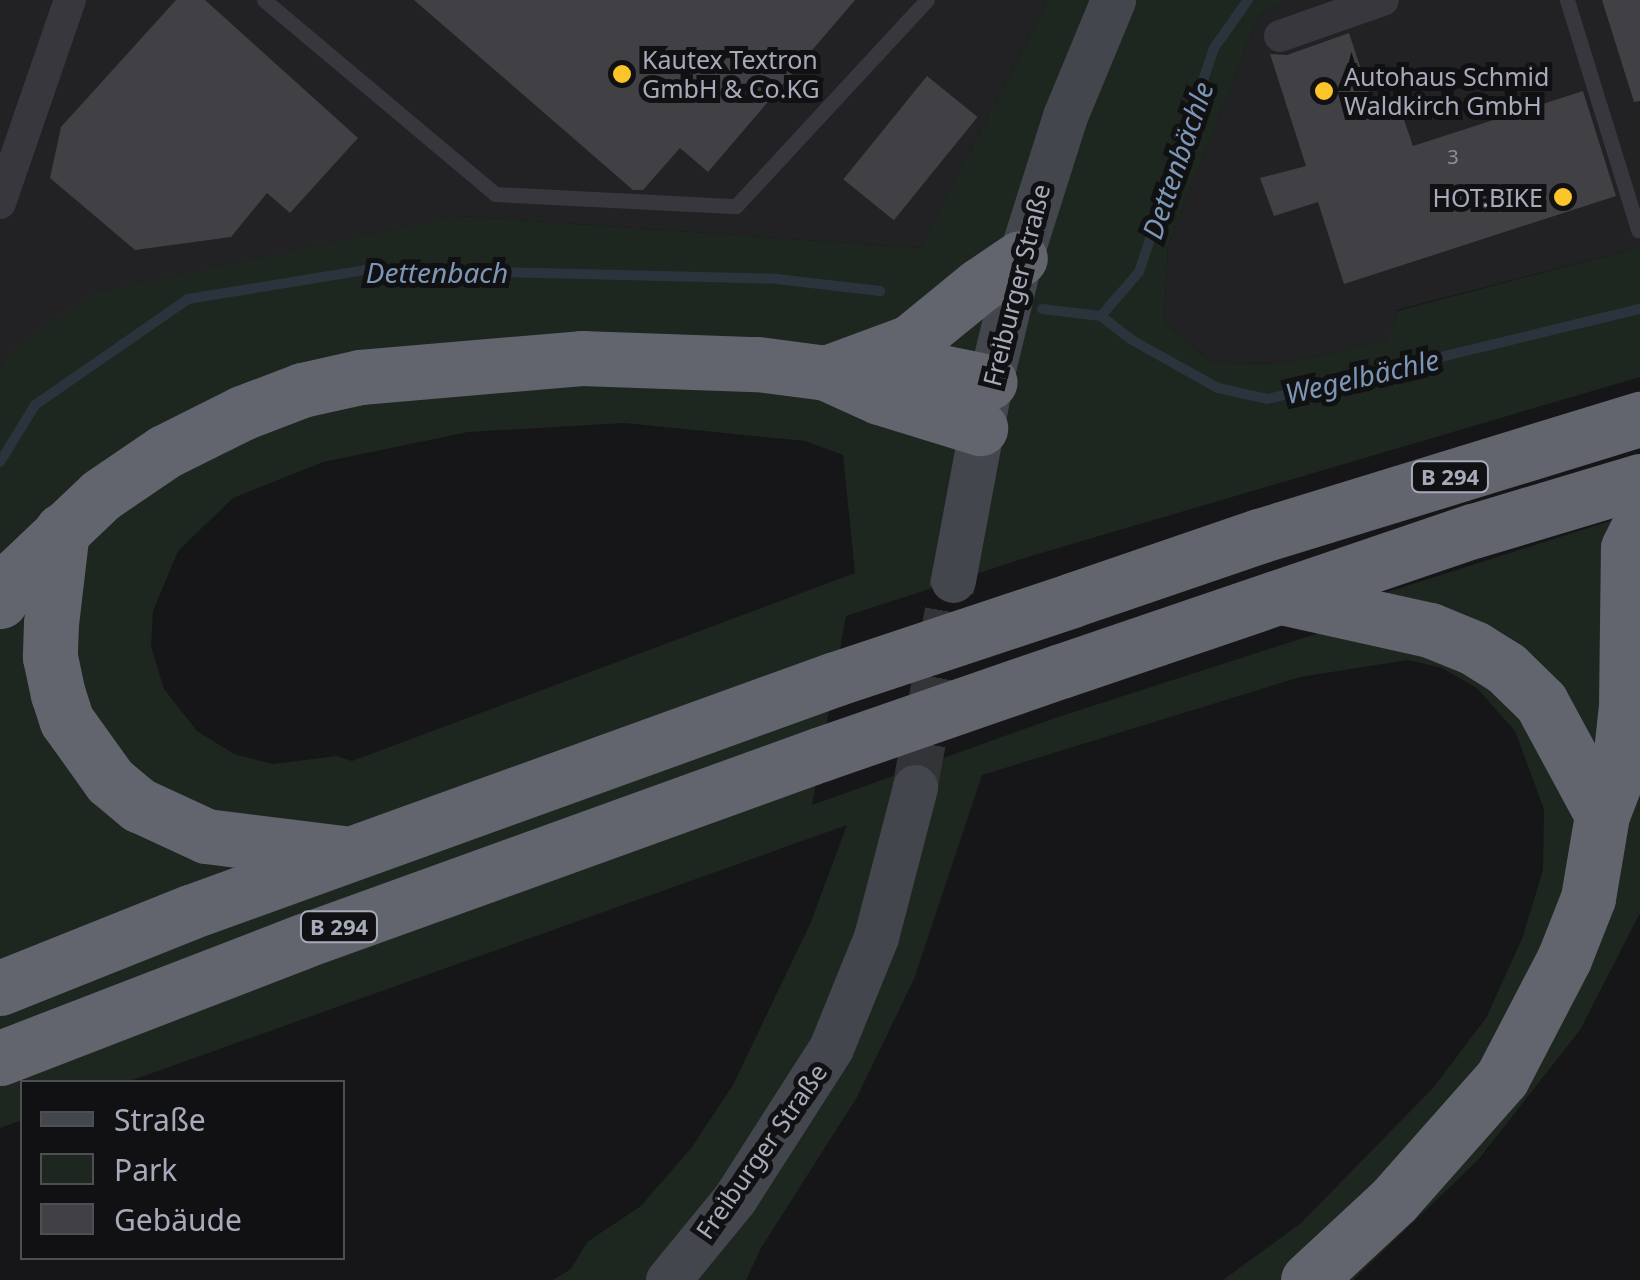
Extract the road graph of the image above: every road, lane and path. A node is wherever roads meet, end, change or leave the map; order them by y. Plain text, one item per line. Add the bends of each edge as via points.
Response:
1 (70, 0) edge
2 (264, 0) edge
3 (927, 0) edge
4 (1114, 0) edge
5 (1384, 0) edge
6 (1567, 0) edge
7 (1280, 36) dead end
8 (0, 203) edge
9 (1638, 230) edge
10 (1020, 258) junction
11 (850, 365) junction
12 (985, 405) junction
13 (1640, 418) edge
14 (1640, 481) edge
15 (1640, 523) edge
16 (62, 530) junction
17 (953, 580) tunnel mouth
18 (1281, 598) junction
19 (0, 601) edge
20 (915, 786) tunnel mouth
21 (1602, 816) junction
22 (351, 854) junction
23 (0, 988) edge
24 (0, 1058) edge
25 (668, 1280) edge
26 (1308, 1280) edge

1 - 8 street
2 - 3 lane via 495,194 736,206
4 - 10 main road, Freiburger Straße via 1065,116
5 - 7 street
6 - 9 lane
10 - 11 highway via 910,342
10 - 12 main road, Freiburger Straße
11 - 12 highway
11 - 16 highway via 581,358 360,377 302,390 200,432 132,473
12 - 17 main road, Freiburger Straße
13 - 22 highway, B 294, bridge via 1259,536
14 - 18 highway, B 294
15 - 21 highway via 1628,548 1619,771
16 - 19 highway
16 - 22 highway via 50,657 67,722 110,781 139,805 206,836
18 - 21 highway via 1430,630 1506,668 1551,716
18 - 24 highway, B 294, bridge via 303,940
20 - 25 main road, Freiburger Straße via 876,938 831,1048 735,1198
21 - 26 highway via 1588,898 1556,977 1502,1078 1394,1200
22 - 23 highway, B 294

